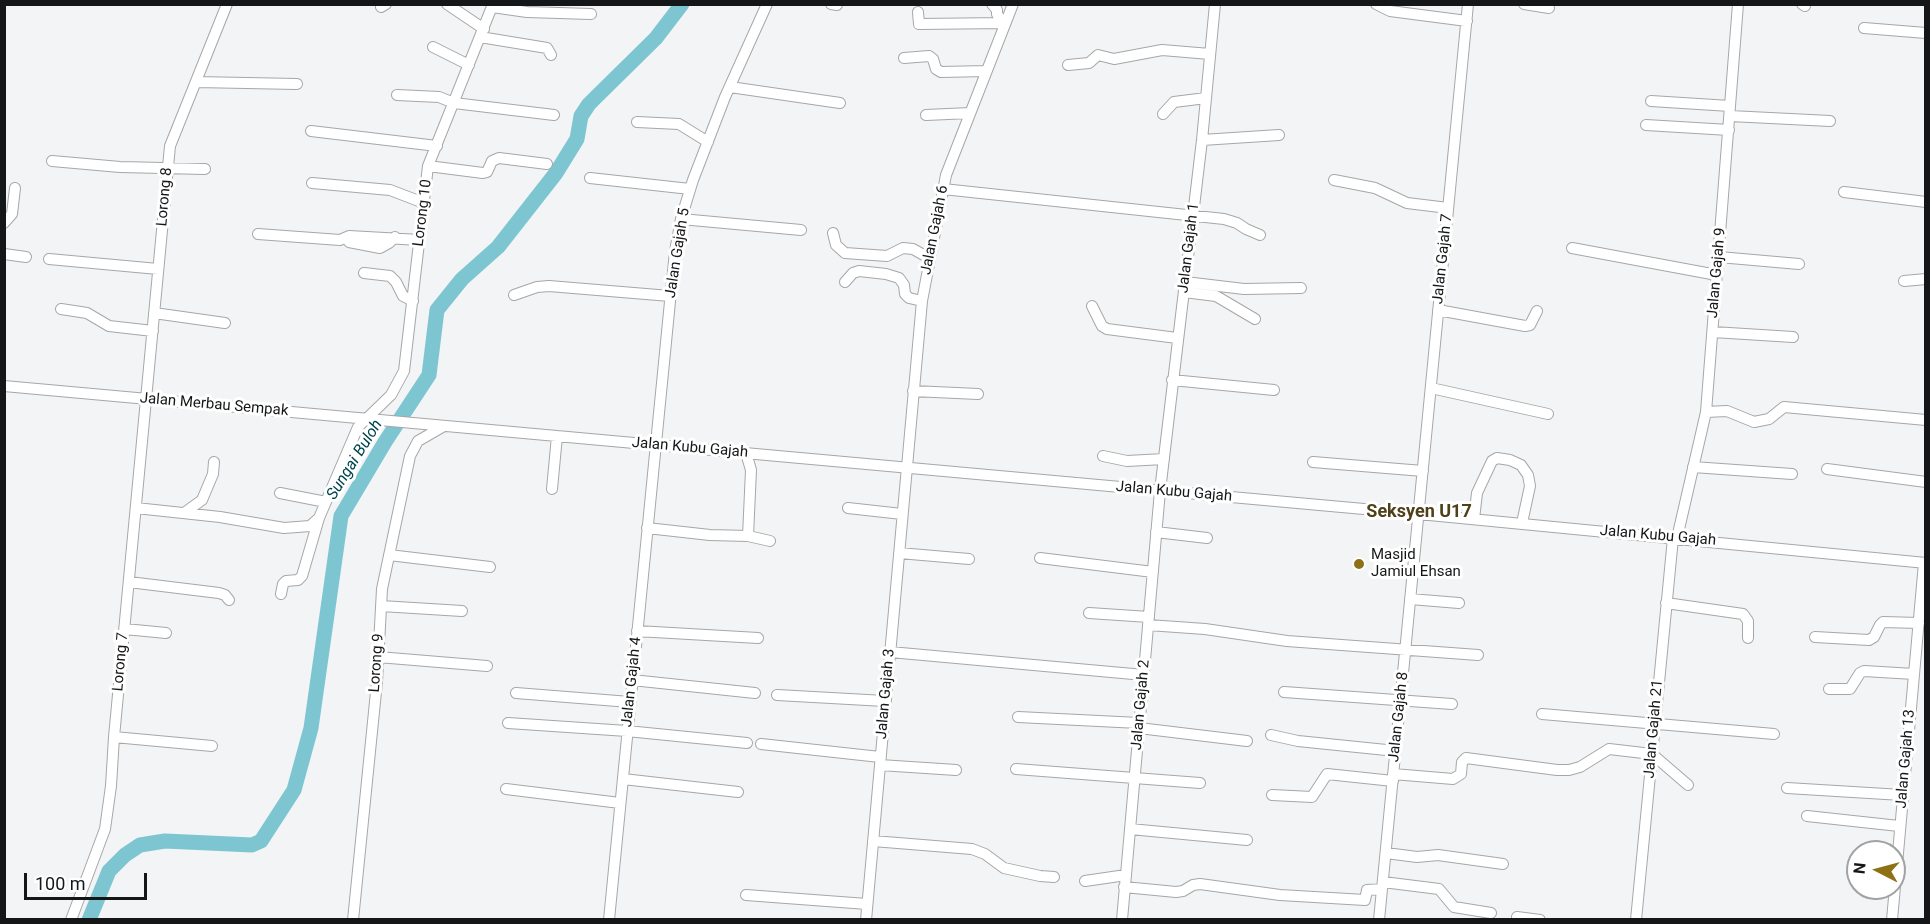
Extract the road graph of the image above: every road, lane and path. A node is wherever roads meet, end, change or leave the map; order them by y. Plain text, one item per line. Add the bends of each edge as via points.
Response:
1 (227, 4) edge
2 (447, 4) edge
3 (767, 4) edge
4 (992, 4) edge
5 (1013, 4) edge
6 (1215, 4) edge
7 (1376, 4) edge
8 (1468, 4) edge
9 (1524, 4) edge
10 (493, 6) edge
11 (1740, 7) edge
12 (1549, 8) dead end
13 (918, 12) dead end
14 (591, 14) dead end
15 (1467, 21) junction
16 (1003, 22) junction
17 (1864, 28) dead end
18 (482, 33) junction
19 (1926, 33) edge
20 (433, 47) dead end
21 (1210, 54) junction
22 (550, 56) dead end
23 (904, 58) dead end
24 (469, 64) junction
25 (1068, 65) dead end
26 (986, 71) junction
27 (196, 82) junction
28 (297, 84) dead end
29 (730, 87) junction
30 (397, 95) dead end
31 (1206, 98) junction
32 (1652, 100) dead end
33 (454, 103) junction
34 (840, 103) dead end
35 (1730, 111) junction
36 (969, 113) junction
37 (1163, 114) dead end
38 (554, 115) dead end
39 (926, 115) dead end
40 (1830, 121) dead end
41 (637, 122) dead end
42 (1646, 124) dead end
43 (1729, 130) junction
44 (311, 131) dead end
45 (1279, 135) dead end
46 (1202, 140) junction
47 (708, 142) junction
48 (437, 146) junction
49 (52, 161) dead end
50 (547, 164) dead end
51 (428, 166) junction
52 (168, 168) junction
53 (206, 169) dead end
54 (590, 178) dead end
55 (1334, 180) dead end
56 (312, 183) dead end
57 (15, 188) dead end
58 (690, 189) junction
59 (943, 189) junction
60 (1844, 192) dead end
61 (1926, 202) edge
62 (424, 203) junction
63 (1448, 208) junction
64 (1192, 216) junction
65 (681, 219) junction
66 (4, 223) edge
67 (801, 230) dead end
68 (833, 233) dead end
69 (258, 234) dead end
70 (1260, 235) dead end
71 (420, 240) junction
72 (1572, 248) dead end
73 (4, 254) edge
74 (26, 257) dead end
75 (1719, 257) junction
76 (929, 258) junction
77 (49, 259) dead end
78 (1799, 264) dead end
79 (158, 269) junction
80 (364, 273) dead end
81 (1717, 274) junction
82 (1926, 279) edge
83 (1904, 281) dead end
84 (845, 282) dead end
85 (1184, 287) junction
86 (1301, 288) dead end
87 (514, 295) dead end
88 (670, 296) junction
89 (413, 301) junction
90 (922, 301) junction
91 (1092, 306) dead end
92 (61, 309) dead end
93 (1438, 310) junction
94 (1537, 311) dead end
95 (154, 313) junction
96 (1255, 319) dead end
97 (225, 323) dead end
98 (153, 331) junction
99 (1713, 332) junction
100 (1793, 337) dead end
101 (1177, 338) junction
102 (1172, 380) junction
103 (4, 386) edge
104 (1431, 388) junction
105 (1274, 390) dead end
106 (913, 391) junction
107 (978, 394) dead end
108 (147, 399) junction
109 (1706, 412) junction
110 (1548, 414) dead end
111 (370, 419) junction
112 (1926, 420) edge
113 (423, 424) joint
114 (444, 426) junction
115 (557, 436) junction
116 (655, 445) junction
117 (746, 453) junction
118 (1103, 456) dead end
119 (1164, 459) junction
120 (214, 462) dead end
121 (1313, 462) dead end
122 (1693, 467) junction
123 (906, 468) junction
124 (1827, 469) dead end
125 (1423, 471) junction
126 (1792, 474) dead end
127 (1926, 482) edge
128 (552, 489) dead end
129 (1160, 491) junction
130 (280, 494) dead end
131 (326, 502) junction
132 (136, 508) junction
133 (848, 508) dead end
134 (184, 513) junction
135 (902, 514) junction
136 (1419, 514) junction
137 (319, 518) junction
138 (1474, 519) junction
139 (1522, 524) junction
140 (647, 528) junction
141 (1156, 532) junction
142 (748, 536) junction
143 (1207, 538) dead end
144 (1675, 538) junction
145 (770, 541) dead end
146 (899, 553) junction
147 (389, 555) junction
148 (1040, 558) dead end
149 (969, 559) dead end
150 (1925, 563) edge
151 (490, 567) dead end
152 (1153, 572) junction
153 (129, 582) junction
154 (281, 594) dead end
155 (1410, 599) junction
156 (229, 600) dead end
157 (1459, 603) dead end
158 (1666, 603) junction
159 (381, 606) junction
160 (462, 611) dead end
161 (1089, 613) dead end
162 (1148, 621) junction
163 (1919, 623) junction
164 (124, 629) junction
165 (637, 631) junction
166 (166, 633) dead end
167 (1815, 637) dead end
168 (758, 638) dead end
169 (1748, 638) dead end
170 (1405, 649) junction
171 (890, 652) junction
172 (1478, 655) dead end
173 (378, 657) junction
174 (487, 666) dead end
175 (1914, 674) junction
176 (1144, 675) junction
177 (632, 680) junction
178 (1829, 689) dead end
179 (1284, 692) dead end
180 (516, 693) dead end
181 (755, 693) dead end
182 (777, 695) dead end
183 (1401, 699) junction
184 (885, 701) junction
185 (630, 702) junction
186 (1452, 704) dead end
187 (1542, 714) dead end
188 (1018, 717) dead end
189 (508, 723) dead end
190 (1655, 724) junction
191 (1139, 725) junction
192 (627, 731) junction
193 (1774, 734) dead end
194 (1271, 735) dead end
195 (114, 737) junction
196 (1247, 741) dead end
197 (747, 743) dead end
198 (760, 744) dead end
199 (212, 746) dead end
200 (1396, 751) junction
201 (1652, 754) junction
202 (880, 761) junction
203 (1016, 769) dead end
204 (956, 770) dead end
205 (1393, 777) junction
206 (1134, 778) junction
207 (623, 779) junction
208 (1200, 783) dead end
209 (1688, 785) dead end
210 (1787, 788) dead end
211 (506, 789) dead end
212 (738, 792) dead end
213 (1272, 795) dead end
214 (1902, 795) junction
215 (620, 803) junction
216 (1807, 816) dead end
217 (1899, 826) junction
218 (1130, 829) junction
219 (1247, 840) dead end
220 (873, 841) junction
221 (1386, 853) junction
222 (1503, 864) dead end
223 (1126, 875) junction
224 (1054, 877) dead end
225 (1085, 881) dead end
226 (1382, 886) junction
227 (1125, 887) junction
228 (746, 895) dead end
229 (1365, 900) junction
230 (1381, 901) junction
231 (867, 904) junction
232 (1491, 912) dead end
233 (1517, 917) dead end
234 (71, 920) edge
235 (353, 920) edge
236 (609, 920) edge
237 (866, 920) edge
238 (1122, 920) edge
239 (1379, 920) edge
240 (1540, 920) edge
241 (1636, 920) edge
242 (1892, 920) edge

1 - 27 street, Lorong 8
2 - 18 street
3 - 29 street, Jalan Gajah 5
4 - 16 street
5 - 16 street, Jalan Gajah 6
6 - 21 street, Jalan Gajah 1
7 - 15 street via 1390,11
8 - 15 street, Jalan Gajah 7
9 - 12 street
10 - 14 street via 527,12
10 - 18 street, Lorong 10
11 - 35 street, Jalan Gajah 9
13 - 16 street via 919,24
15 - 63 street, Jalan Gajah 7
16 - 26 street, Jalan Gajah 6
17 - 19 street
18 - 22 street via 547,48
18 - 24 street, Lorong 10
20 - 24 street
21 - 25 street via 1162,51 1114,59 1098,55 1089,63
21 - 31 street, Jalan Gajah 1
23 - 26 street via 929,56 941,72
24 - 33 street, Lorong 10
26 - 36 street, Jalan Gajah 6
27 - 28 street
27 - 52 street, Lorong 8 via 172,138
29 - 34 street
29 - 47 street, Jalan Gajah 5
30 - 33 street via 439,97
31 - 37 street via 1174,102
31 - 46 street, Jalan Gajah 1
32 - 35 street
33 - 38 street
33 - 48 street, Lorong 10
35 - 40 street
35 - 43 street, Jalan Gajah 9
36 - 39 street
36 - 59 street, Jalan Gajah 6
41 - 47 street via 679,124
42 - 43 street
43 - 75 street, Jalan Gajah 9
44 - 48 street
45 - 46 street
46 - 64 street, Jalan Gajah 1
47 - 58 street, Jalan Gajah 5
48 - 51 street, Lorong 10
49 - 52 street
50 - 51 street via 499,158 483,173
51 - 62 street, Lorong 10
52 - 53 street
52 - 79 street, Lorong 8
54 - 58 street
55 - 63 street via 1375,188 1407,203
56 - 62 street via 390,190
57 - 66 street via 12,214
58 - 65 street, Jalan Gajah 5
59 - 64 street
59 - 76 street, Jalan Gajah 6
60 - 61 street
62 - 71 street, Lorong 10
63 - 93 street, Jalan Gajah 7
64 - 70 street via 1231,220
64 - 85 street, Jalan Gajah 1
65 - 67 street
65 - 88 street, Jalan Gajah 5
68 - 76 street via 836,245 845,253 886,256 903,248
69 - 71 street via 340,240 380,248 395,237
71 - 89 street, Lorong 10
72 - 81 street
73 - 74 street
75 - 78 street
75 - 81 street, Jalan Gajah 9
76 - 90 street, Jalan Gajah 6
77 - 79 street
79 - 95 street, Lorong 8
80 - 89 street via 390,276 403,296
81 - 99 street, Jalan Gajah 9
82 - 83 street
84 - 90 street via 859,271 886,274 899,278 909,298
85 - 86 street
85 - 96 street via 1216,296
85 - 101 street, Jalan Gajah 1
87 - 88 street via 549,285
88 - 116 street, Jalan Gajah 5
89 - 111 street, Lorong 10 via 404,371
90 - 106 street, Jalan Gajah 6
91 - 101 street via 1107,329
92 - 98 street via 87,314 109,326
93 - 94 street via 1525,326 1530,325
93 - 104 street, Jalan Gajah 7
95 - 97 street
95 - 98 street, Lorong 8
98 - 108 street, Lorong 8
99 - 100 street
99 - 109 street, Jalan Gajah 9
101 - 102 street, Jalan Gajah 1
102 - 105 street
102 - 119 street, Jalan Gajah 1
103 - 108 street, Jalan Merbau Sempak
104 - 110 street
104 - 125 street, Jalan Gajah 7
106 - 107 street
106 - 123 street, Jalan Gajah 6
108 - 111 street, Jalan Merbau Sempak
108 - 132 street, Lorong 7
109 - 112 street via 1727,411 1754,422 1769,419 1784,407
109 - 122 street, Jalan Gajah 9
111 - 113 street, Jalan Merbau Sempak
111 - 131 street, Lorong 10 via 358,427
113 - 114 street, Jalan Kubu Gajah
114 - 115 street, Jalan Kubu Gajah
114 - 147 street, Lorong 9 via 414,447
115 - 116 street, Jalan Kubu Gajah
115 - 128 street
116 - 117 street, Jalan Kubu Gajah
116 - 140 street, Jalan Gajah 4
117 - 123 street, Jalan Kubu Gajah
117 - 142 street via 751,470
118 - 119 street via 1127,461
119 - 129 street, Jalan Gajah 1
120 - 134 street via 202,500
121 - 125 street
122 - 126 street
122 - 144 street, Jalan Gajah 9
123 - 129 street, Jalan Kubu Gajah
123 - 135 street, Jalan Gajah 3
124 - 127 street
125 - 136 street, Jalan Gajah 7
129 - 136 street, Jalan Kubu Gajah
129 - 141 street, Jalan Gajah 2
130 - 131 street
131 - 137 street, Lorong 10
132 - 134 street
132 - 153 street, Lorong 7
133 - 135 street
134 - 137 street via 284,528 310,526
135 - 146 street, Jalan Gajah 3
136 - 138 street, Jalan Kubu Gajah
136 - 155 street, Jalan Gajah 8
137 - 154 street, Lorong 10 via 303,576 286,581
138 - 139 street, Jalan Kubu Gajah
138 - 139 street via 1477,493 1497,458 1521,465 1528,475 1530,486
139 - 144 street, Jalan Kubu Gajah
140 - 142 street via 710,536
140 - 165 street, Jalan Gajah 4
141 - 143 street
141 - 152 street, Jalan Gajah 2
142 - 145 street
144 - 150 street, Jalan Kubu Gajah
144 - 158 street, Jalan Gajah 21
146 - 149 street
146 - 171 street, Jalan Gajah 3
147 - 151 street
147 - 159 street, Lorong 9
148 - 152 street
150 - 163 street, Jalan Gajah 13
152 - 162 street, Jalan Gajah 2
153 - 156 street via 219,593
153 - 164 street, Lorong 7
155 - 157 street
155 - 170 street, Jalan Gajah 8
158 - 169 street via 1743,614 1748,621
158 - 190 street, Jalan Gajah 21
159 - 160 street
159 - 173 street, Lorong 9
161 - 162 street
162 - 170 street via 1287,641
162 - 176 street, Jalan Gajah 2
163 - 167 street via 1883,622 1869,640
163 - 175 street, Jalan Gajah 13
164 - 166 street
164 - 195 street, Lorong 7
165 - 168 street
165 - 177 street, Jalan Gajah 4
170 - 172 street
170 - 183 street, Jalan Gajah 8
171 - 176 street
171 - 184 street, Jalan Gajah 3
173 - 174 street
173 - 235 street, Lorong 9
175 - 178 street via 1864,671 1850,689
175 - 214 street, Jalan Gajah 13
176 - 191 street, Jalan Gajah 2
177 - 181 street
177 - 185 street, Jalan Gajah 4
179 - 183 street
180 - 185 street
182 - 184 street
183 - 186 street
183 - 200 street, Jalan Gajah 8
184 - 202 street, Jalan Gajah 3
185 - 192 street, Jalan Gajah 4
187 - 190 street
188 - 191 street
189 - 192 street
190 - 193 street
190 - 201 street, Jalan Gajah 21
191 - 196 street
191 - 206 street, Jalan Gajah 2
192 - 197 street
192 - 207 street, Jalan Gajah 4
194 - 200 street
195 - 199 street
195 - 234 street, Lorong 7 via 105,829
198 - 202 street
200 - 205 street, Jalan Gajah 8
201 - 205 street via 1604,751 1569,770 1466,758 1461,774 1453,779
201 - 209 street
201 - 241 street, Jalan Gajah 21
202 - 204 street
202 - 220 street, Jalan Gajah 3
203 - 206 street
205 - 213 street via 1327,774 1312,797
205 - 221 street, Jalan Gajah 8
206 - 208 street
206 - 218 street, Jalan Gajah 2
207 - 212 street
207 - 215 street, Jalan Gajah 4
210 - 214 street
211 - 215 street
214 - 217 street, Jalan Gajah 13
215 - 236 street, Jalan Gajah 4
216 - 217 street
217 - 242 street, Jalan Gajah 13
218 - 219 street
218 - 223 street, Jalan Gajah 2
220 - 224 street via 972,849 1004,868
220 - 231 street, Jalan Gajah 3
221 - 222 street
221 - 226 street, Jalan Gajah 8
223 - 225 street
223 - 227 street, Jalan Gajah 2
226 - 229 street via 1367,890
226 - 230 street, Jalan Gajah 8
226 - 232 street via 1439,889 1454,907
227 - 229 street via 1176,892 1200,884 1280,895
227 - 238 street, Jalan Gajah 2
228 - 231 street
229 - 230 street
230 - 239 street, Jalan Gajah 8
231 - 237 street, Jalan Gajah 3
233 - 240 street

